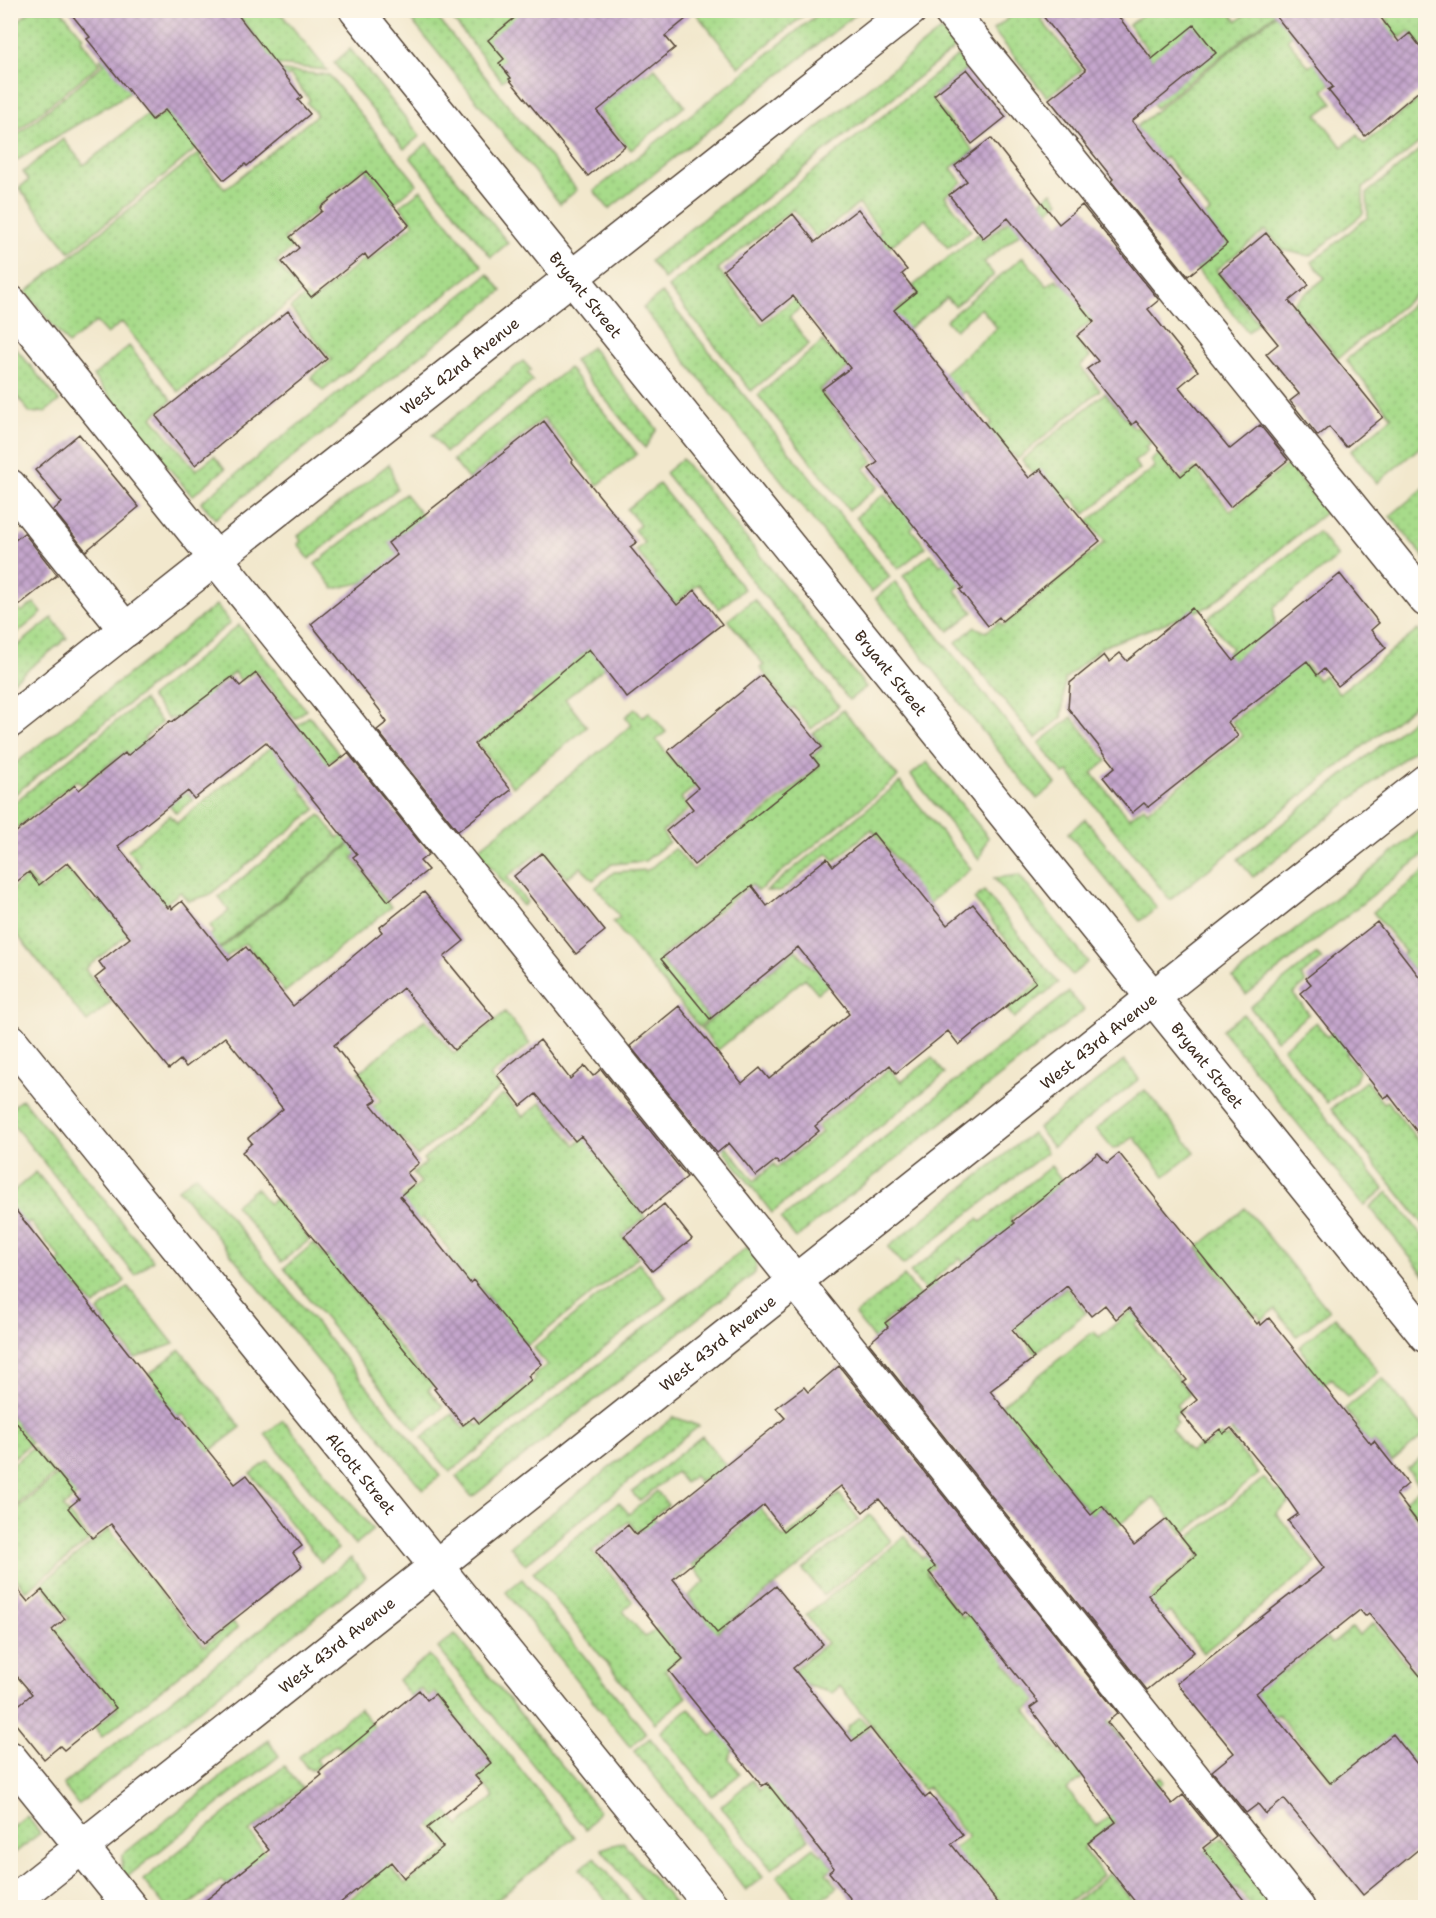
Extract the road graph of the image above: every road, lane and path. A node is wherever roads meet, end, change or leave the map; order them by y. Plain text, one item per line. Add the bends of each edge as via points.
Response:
1 (356, 10) edge
2 (910, 10) edge
3 (948, 10) edge
4 (572, 278) junction
5 (10, 302) edge
6 (10, 486) edge
7 (216, 559) junction
8 (1425, 600) edge
9 (126, 630) junction
10 (10, 721) edge
11 (1425, 781) edge
12 (1152, 997) junction
13 (10, 1040) edge
14 (796, 1281) junction
15 (1425, 1336) edge
16 (437, 1566) junction
17 (10, 1758) edge
18 (82, 1847) junction
19 (10, 1904) edge
20 (131, 1908) edge
21 (713, 1908) edge
22 (1298, 1908) edge

1 - 4 street, Bryant Street
2 - 4 street, West 42nd Avenue
3 - 8 street
4 - 7 street, West 42nd Avenue
4 - 12 street, Bryant Street
5 - 7 street
6 - 9 street
7 - 9 street, West 42nd Avenue
7 - 14 street
9 - 10 street, West 42nd Avenue
11 - 12 street, West 43rd Avenue
12 - 14 street, West 43rd Avenue
12 - 15 street, Bryant Street
13 - 16 street, Alcott Street
14 - 16 street, West 43rd Avenue
14 - 22 street
16 - 18 street, West 43rd Avenue
16 - 21 street, Alcott Street
17 - 18 street
18 - 19 street, West 43rd Avenue
18 - 20 street

